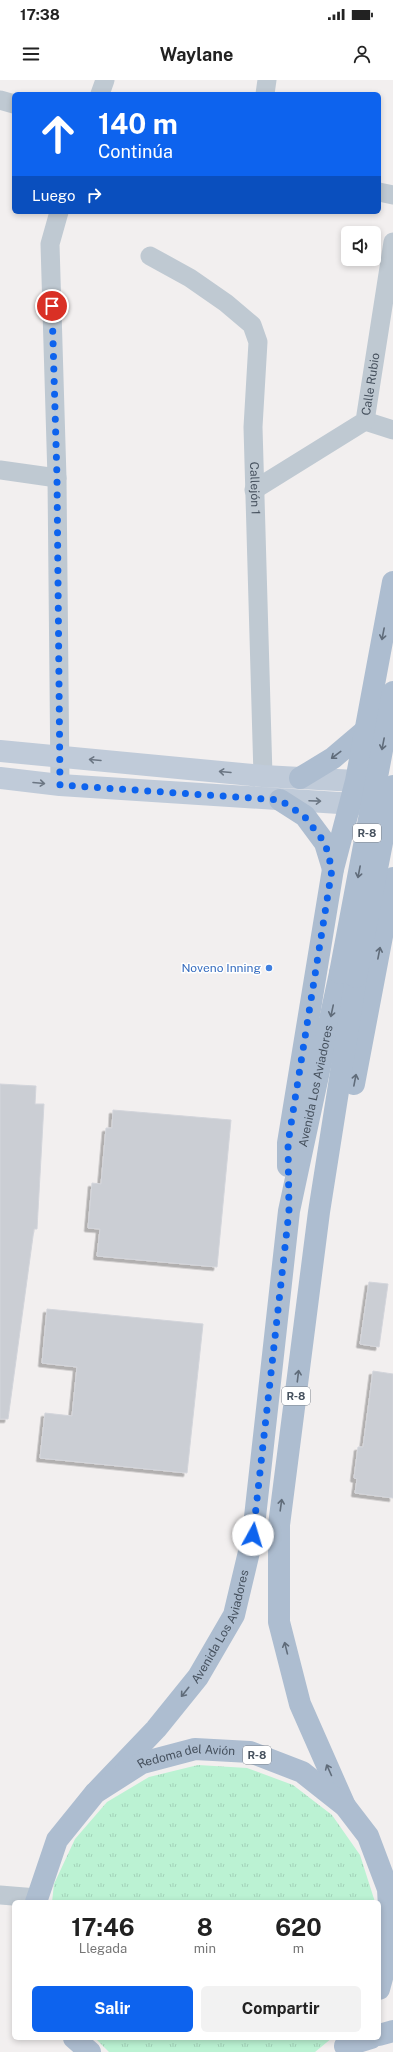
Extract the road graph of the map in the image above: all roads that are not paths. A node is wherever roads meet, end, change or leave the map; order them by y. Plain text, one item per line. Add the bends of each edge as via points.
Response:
1 (105, 80) edge
2 (267, 80) edge
3 (101, 92) edge
4 (265, 92) edge
5 (0, 100) edge
6 (12, 103) edge
7 (381, 192) edge
8 (393, 195) edge
9 (58, 214) edge
10 (393, 242) edge
11 (150, 256) dead end
12 (365, 422) junction
13 (393, 430) edge
14 (0, 470) edge
15 (57, 478) junction
16 (254, 490) junction
17 (393, 582) edge
18 (393, 692) edge
19 (366, 730) junction
20 (0, 751) edge
21 (59, 757) junction
22 (263, 776) junction
23 (0, 778) edge
24 (300, 778) junction
25 (356, 781) junction
26 (60, 785) junction
27 (393, 786) edge
28 (393, 789) edge
29 (280, 800) junction
30 (350, 802) junction
31 (393, 808) edge
32 (332, 869) junction
33 (393, 878) edge
34 (348, 975) junction
35 (289, 1211) junction
36 (319, 1212) junction
37 (95, 1793) junction
38 (345, 1806) junction
39 (368, 1836) junction
40 (393, 1862) edge
41 (0, 1895) edge
42 (36, 1900) edge
43 (381, 1982) edge
44 (393, 2031) edge
45 (381, 2034) edge
46 (364, 2040) edge
47 (345, 2046) edge

1 - 3 street
2 - 4 street
5 - 6 street
7 - 8 street
9 - 15 street via 50,244
10 - 12 street, Calle Rubio
11 - 16 street, Callejón 1 via 190,278 252,325 258,342 253,427
12 - 13 street
12 - 16 street, Calle Rubio
14 - 15 street
15 - 21 street
16 - 22 street, Callejón 1
17 -> 19 main road
18 -> 34 main road, Avenida Los Aviadores / R-8, bridge
19 -> 24 main road via 332,758
19 - 25 main road
20 - 21 main road
22 -> 21 main road
21 - 26 street
22 - 24 main road
23 -> 26 main road
24 - 25 main road
25 - 28 main road
25 - 30 main road
26 - 29 main road
27 - 34 main road, Avenida Los Aviadores / R-8, bridge
29 -> 30 main road
29 - 32 main road via 304,816 325,843
30 - 31 main road
30 - 32 main road, R-8
32 - 35 main road, R-8 via 288,1143
36 -> 33 main road via 346,1129
34 -> 35 main road, Avenida Los Aviadores / R-8
34 - 36 main road, Avenida Los Aviadores / R-8
35 -> 37 main road, Avenida Los Aviadores / R-8 via 253,1535 234,1614 198,1677 156,1729
38 -> 36 main road, Avenida Los Aviadores / R-8 via 300,1704 279,1622 279,1525
37 - 38 main road, Redoma del Avión / R-8 via 142,1763 195,1749 250,1752 302,1772
37 - 42 main road, Redoma del Avión / R-8 via 57,1840
38 - 39 main road, Redoma del Avión / R-8
39 - 40 main road, R-8
39 - 43 main road, Redoma del Avión / R-8 via 388,1889 391,1945
41 - 42 street
44 - 45 main road
46 - 47 main road

